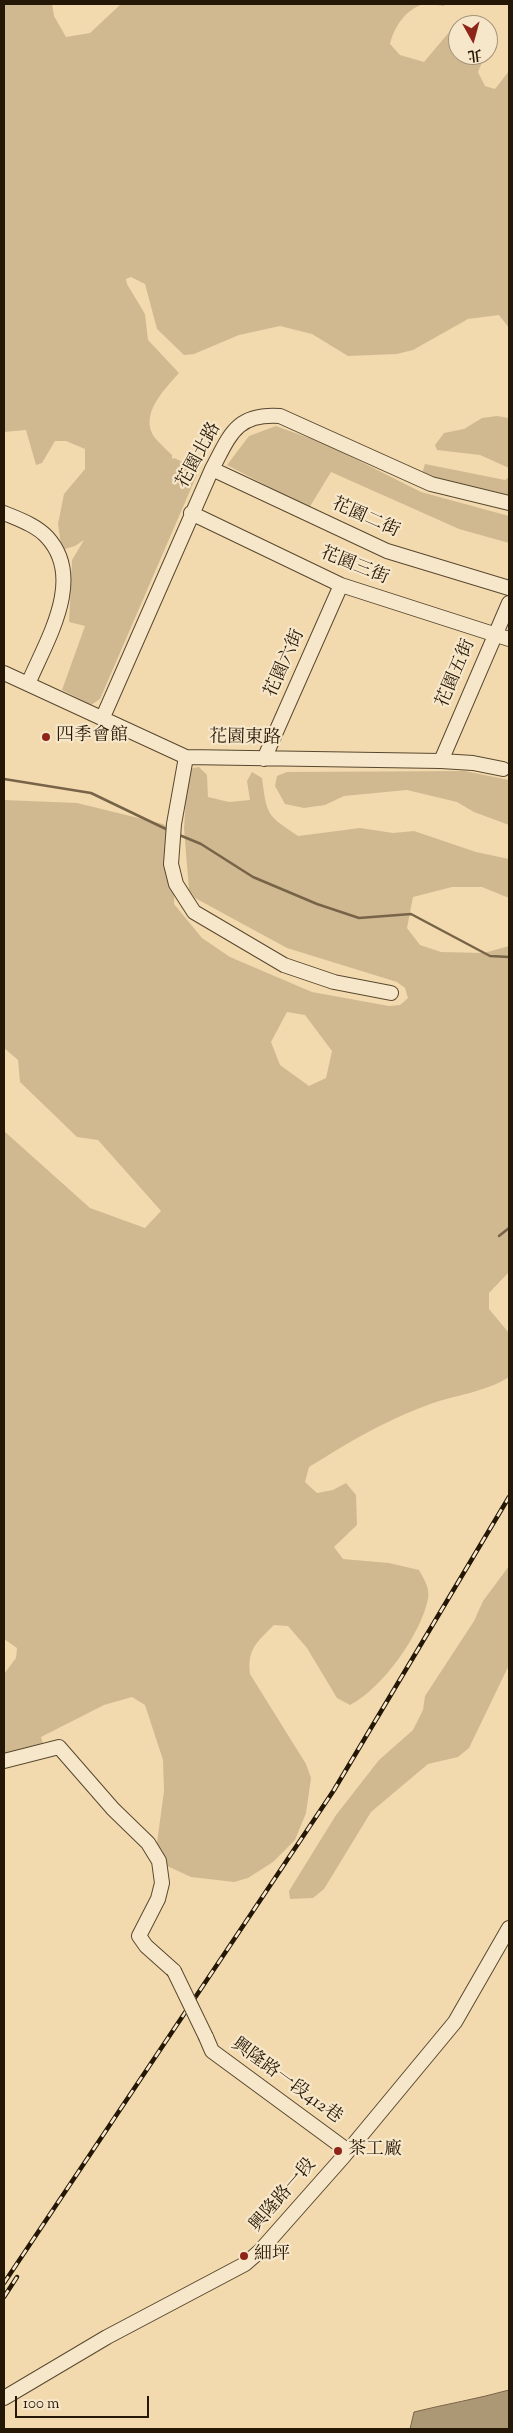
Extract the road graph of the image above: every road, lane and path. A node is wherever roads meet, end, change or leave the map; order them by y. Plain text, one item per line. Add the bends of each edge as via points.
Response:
1 (212, 469) junction
2 (509, 503) edge
3 (4, 513) edge
4 (191, 513) junction
5 (341, 585) junction
6 (509, 588) edge
7 (509, 603) edge
8 (493, 636) junction
9 (509, 639) edge
10 (4, 673) edge
11 (28, 684) junction
12 (102, 717) junction
13 (186, 757) junction
14 (264, 759) junction
15 (441, 761) junction
16 (503, 769) dead end
17 (391, 993) dead end
18 (4, 1761) edge
19 (509, 1928) edge
20 (348, 2151) junction
21 (4, 2398) edge

1 - 2 street, 花園北路 via 232,431 246,420 262,415 280,416 431,484
1 - 4 street, 花園北路
1 - 6 street, 花園二街 via 388,551
3 - 11 street via 36,527 48,537 63,564 64,596
4 - 5 street, 花園三街
4 - 12 street, 花園北路
5 - 8 street, 花園三街
5 - 14 street, 花園六街
7 - 8 street, 花園五街
8 - 9 street, 花園三街
8 - 15 street, 花園五街
10 - 11 street, 花園東路
11 - 12 street, 花園東路
12 - 13 street, 花園東路
13 - 14 street, 花園東路
13 - 17 street via 174,824 171,864 176,884 194,912 284,965 334,982
14 - 15 street, 花園東路
15 - 16 street, 花園東路
18 - 20 street, 興隆路一段412巷, bridge via 59,1747 155,1852 162,1883 158,1899 139,1936 174,1971 212,2051
19 - 20 street, 興隆路一段 via 455,2022
20 - 21 street, 興隆路一段 via 245,2264 107,2337

